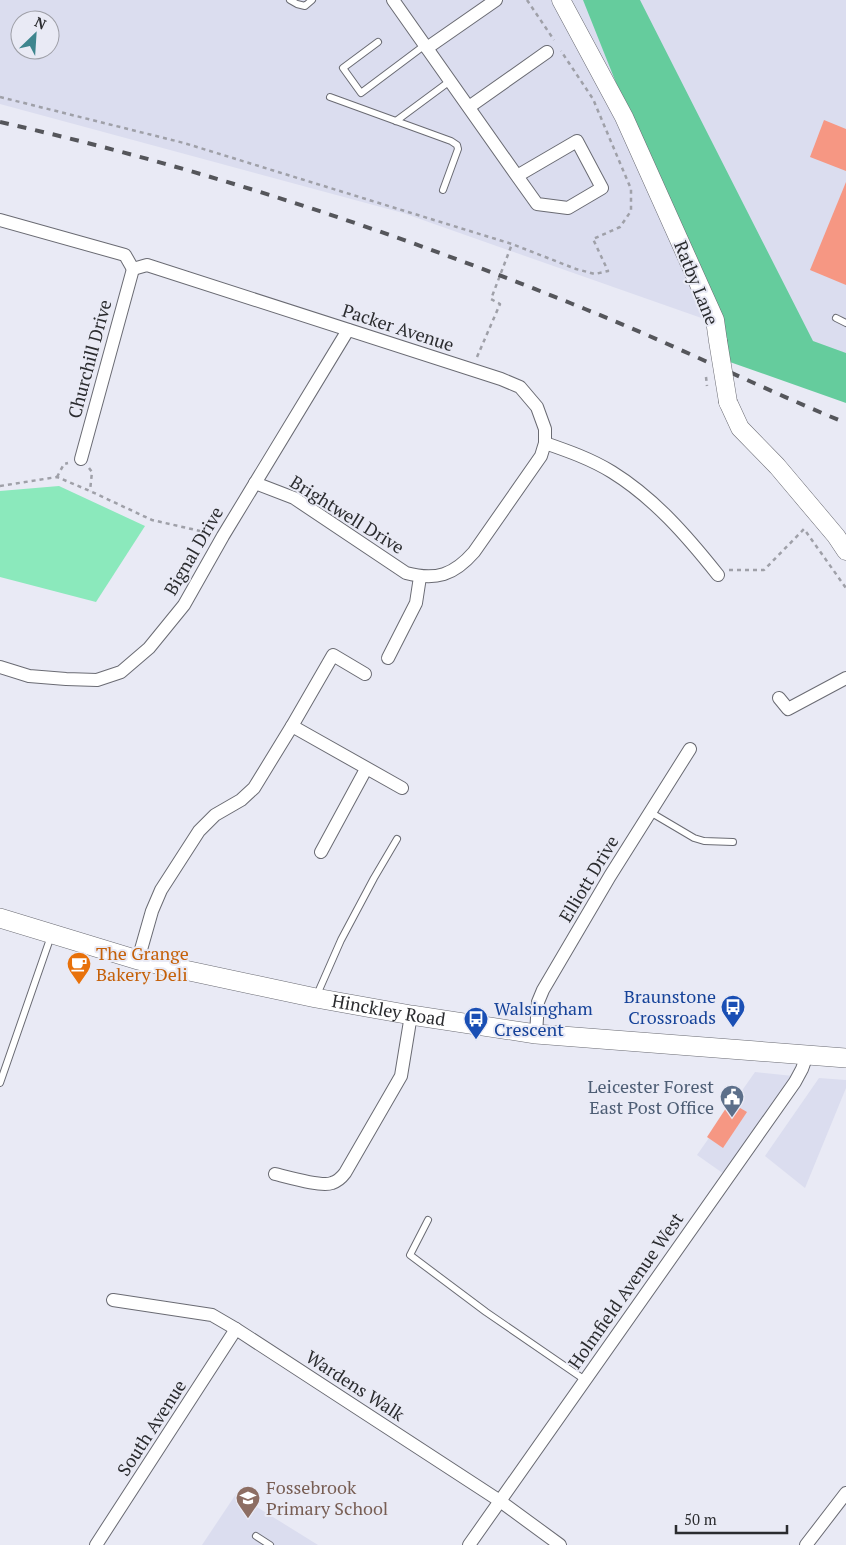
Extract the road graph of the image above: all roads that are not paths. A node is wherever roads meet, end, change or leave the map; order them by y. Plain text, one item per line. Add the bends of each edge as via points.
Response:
1 (290, 0) edge
2 (312, 0) edge
3 (393, 0) edge
4 (496, 0) edge
5 (553, 0) edge
6 (562, 0) edge
7 (378, 42) dead end
8 (426, 46) junction
9 (554, 47) road end
10 (587, 48) junction
11 (450, 81) junction
12 (330, 97) dead end
13 (469, 107) junction
14 (396, 121) junction
15 (517, 176) junction
16 (443, 190) dead end
17 (0, 220) edge
18 (133, 269) junction
19 (836, 318) dead end
20 (846, 323) edge
21 (348, 330) junction
22 (545, 443) junction
23 (81, 459) road end
24 (255, 483) junction
25 (846, 550) edge
26 (718, 575) road end
27 (420, 577) junction
28 (388, 658) dead end
29 (0, 667) edge
30 (365, 674) dead end
31 (846, 678) edge
32 (779, 698) dead end
33 (292, 726) junction
34 (690, 749) dead end
35 (366, 769) junction
36 (402, 788) dead end
37 (650, 812) junction
38 (397, 839) dead end
39 (732, 842) dead end
40 (320, 852) dead end
41 (0, 918) edge
42 (52, 934) junction
43 (138, 960) junction
44 (316, 998) junction
45 (410, 1015) junction
46 (536, 1034) junction
47 (807, 1055) junction
48 (846, 1058) edge
49 (0, 1082) edge
50 (275, 1174) dead end
51 (428, 1220) dead end
52 (113, 1300) dead end
53 (236, 1329) junction
54 (585, 1380) junction
55 (846, 1493) edge
56 (500, 1501) junction
57 (256, 1536) dead end
58 (96, 1545) edge
59 (270, 1545) edge
60 (469, 1545) edge
61 (560, 1545) edge
62 (806, 1545) edge

1 - 2 lane via 305,6
3 - 8 street
4 - 8 street
5 - 10 lane
6 - 10 main road, Ratby Lane
7 - 8 lane via 343,68 361,93
8 - 11 street
9 - 13 street
10 - 25 main road, Ratby Lane, bridge via 640,151 714,320 728,402 740,428 777,466
11 - 13 street
11 - 14 lane
12 - 14 lane
13 - 15 street
14 - 16 lane via 457,145
15 - 15 street via 577,141 602,188 568,208 537,204
17 - 18 street via 125,255
18 - 21 street, Packer Avenue via 147,265
18 - 23 street, Churchill Drive
19 - 20 lane
21 - 22 street, Packer Avenue via 520,388 537,407 545,429
21 - 24 street, Bignal Drive
22 - 26 street via 611,471 638,490 691,541
22 - 27 street via 541,456 465,563 438,576
24 - 27 street, Brightwell Drive via 294,498 406,573
24 - 29 street, Bignal Drive via 184,605 149,648 121,672 96,680 66,679 29,676
27 - 28 street via 416,603
30 - 33 street via 333,655
31 - 32 street via 788,709
33 - 35 street
33 - 43 street via 254,788 215,815 194,838 156,900
34 - 37 street, Elliott Drive
35 - 36 street
35 - 40 street
37 - 39 lane via 694,838
37 - 46 street, Elliott Drive via 543,990 538,1002
38 - 44 lane via 341,940
41 - 42 main road, Hinckley Road
42 - 43 main road, Hinckley Road
42 - 49 lane
43 - 44 main road, Hinckley Road
44 - 45 main road, Hinckley Road
45 - 46 main road, Hinckley Road
45 - 50 street via 401,1076 340,1179 323,1184
46 - 47 main road, Hinckley Road
47 - 48 main road, Hinckley Road
47 - 54 street, Holmfield Avenue West via 795,1082
51 - 54 lane via 410,1255
52 - 53 street, Wardens Walk via 212,1315
53 - 56 street, Wardens Walk
53 - 58 street, South Avenue
54 - 56 street, Holmfield Avenue West
55 - 62 street
56 - 60 street, Holmfield Avenue West
56 - 61 street, Wardens Walk
57 - 59 lane

